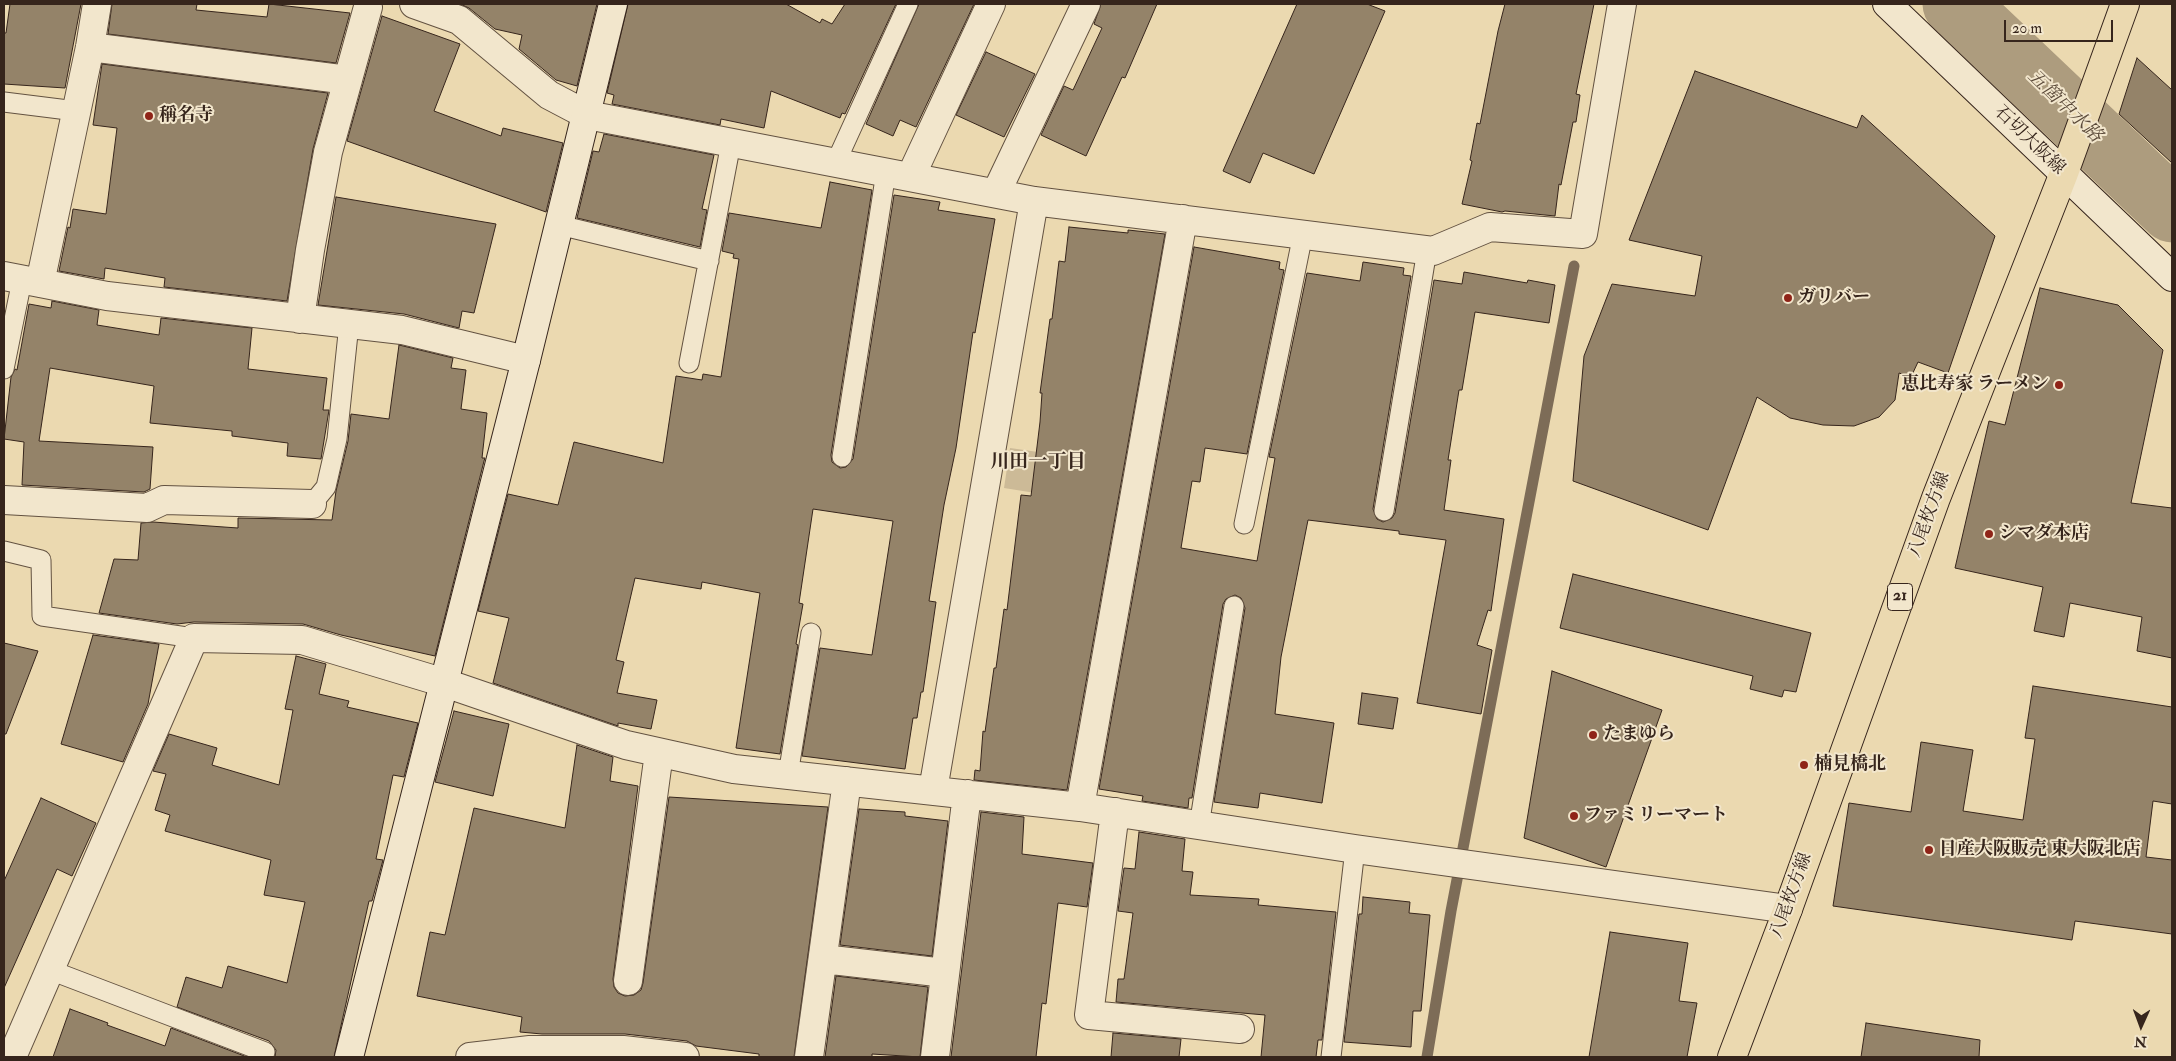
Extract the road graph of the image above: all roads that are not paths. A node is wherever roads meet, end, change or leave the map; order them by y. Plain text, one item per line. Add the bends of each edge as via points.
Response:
1 (97, 4) edge
2 (414, 4) edge
3 (613, 4) edge
4 (908, 4) edge
5 (991, 4) edge
6 (1086, 4) edge
7 (1622, 4) edge
8 (1887, 4) edge
9 (2125, 4) edge
10 (364, 5) edge
11 (90, 47) junction
12 (348, 80) junction
13 (4, 102) edge
14 (76, 111) junction
15 (587, 115) junction
16 (731, 142) junction
17 (836, 162) junction
18 (2064, 173) junction
19 (898, 174) junction
20 (996, 193) junction
21 (1034, 201) junction
22 (1184, 219) junction
23 (560, 225) junction
24 (1303, 234) junction
25 (1427, 250) junction
26 (709, 262) junction
27 (2172, 277) edge
28 (22, 280) edge
29 (300, 319) junction
30 (349, 324) junction
31 (526, 360) junction
32 (689, 363) dead end
33 (4, 368) edge
34 (842, 458) dead end
35 (4, 500) edge
36 (312, 504) joint
37 (1384, 511) dead end
38 (1244, 524) dead end
39 (4, 551) edge
40 (1234, 606) dead end
41 (811, 633) dead end
42 (194, 638) junction
43 (445, 683) junction
44 (659, 753) junction
45 (788, 774) junction
46 (847, 781) junction
47 (933, 790) junction
48 (967, 794) junction
49 (1080, 807) junction
50 (1115, 812) junction
51 (1199, 826) junction
52 (1355, 849) junction
53 (1788, 909) junction
54 (823, 959) junction
55 (50, 970) junction
56 (945, 973) junction
57 (628, 981) dead end
58 (1240, 1029) dead end
59 (265, 1052) dead end
60 (12, 1057) edge
61 (348, 1057) edge
62 (470, 1057) edge
63 (685, 1057) edge
64 (809, 1057) edge
65 (934, 1057) edge
66 (1331, 1057) edge
67 (1732, 1057) edge

1 - 11 street
2 - 15 street via 459,20 549,95
3 - 15 street
4 - 17 lane
5 - 19 street
6 - 20 street
7 - 25 street via 1582,234 1490,227 1433,251
8 - 18 street, 石切大阪線
9 - 18 main road, 八尾枚方線 / 21
10 - 12 street
11 - 12 street
11 - 14 street
12 - 29 street via 328,152
13 - 14 lane
14 - 28 street
15 - 16 street
15 - 23 street
16 - 17 street
16 - 26 lane
17 - 19 street
18 - 27 street, 石切大阪線
18 - 53 main road, 八尾枚方線 / 21 via 1936,498
19 - 20 street
19 - 34 lane
20 - 21 street
21 - 22 street
21 - 47 street
22 - 24 street
22 - 49 street
23 - 26 lane
23 - 31 street
24 - 25 street
24 - 38 lane
25 - 37 lane
26 - 32 lane
28 - 29 street via 107,296
28 - 33 lane
29 - 30 street
30 - 31 street via 402,330
30 - 36 lane via 337,439 326,487
31 - 43 street
35 - 36 street via 148,508 164,500
39 - 42 lane via 41,560 42,616
40 - 51 lane
41 - 45 lane
42 - 43 street via 302,640
42 - 55 street
43 - 44 street via 626,745
43 - 61 street
44 - 45 street via 734,769
44 - 57 street
45 - 46 street
46 - 47 street
46 - 54 street
47 - 48 street
48 - 49 street
48 - 56 street
49 - 50 street
50 - 51 street
50 - 58 street via 1089,1015
51 - 52 street
52 - 53 street
52 - 66 lane
53 - 67 main road, 八尾枚方線 / 21
54 - 56 street
54 - 64 street
55 - 59 lane
55 - 60 street
56 - 65 street
62 - 63 street via 530,1050 623,1050

